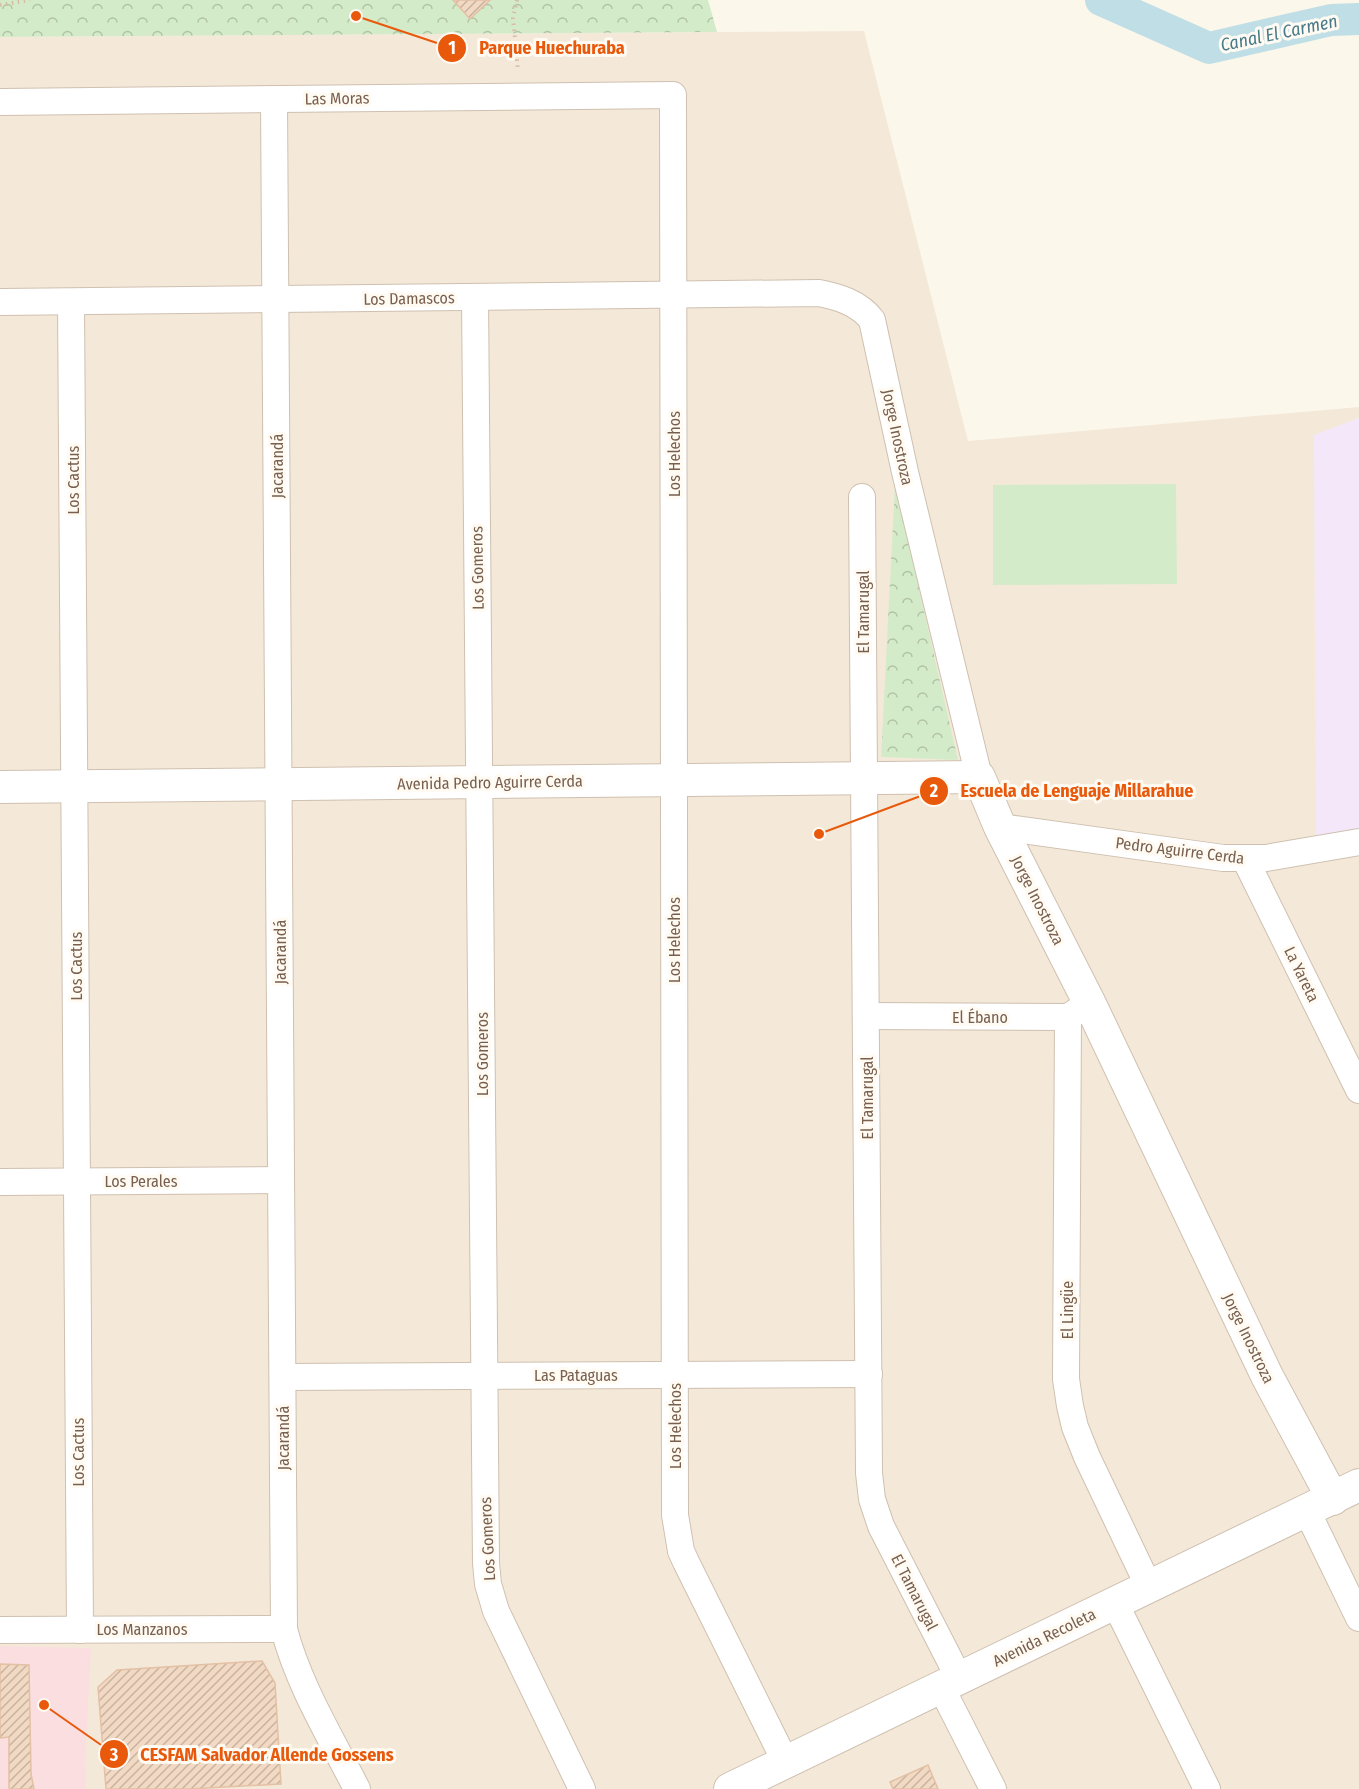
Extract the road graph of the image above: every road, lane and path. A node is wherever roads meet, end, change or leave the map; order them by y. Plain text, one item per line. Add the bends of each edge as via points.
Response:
1 (30, 0) edge
2 (517, 0) edge
3 (0, 5) edge
4 (673, 95) joint
5 (520, 96) junction
6 (274, 99) junction
7 (0, 102) edge
8 (819, 293) joint
9 (674, 295) junction
10 (475, 297) junction
11 (275, 299) junction
12 (0, 302) edge
13 (72, 302) junction
14 (862, 497) dead end
15 (979, 777) junction
16 (864, 779) junction
17 (674, 780) junction
18 (479, 782) junction
19 (279, 784) junction
20 (75, 786) junction
21 (0, 787) edge
22 (1000, 827) junction
23 (1359, 842) edge
24 (1245, 859) junction
25 (1079, 1010) junction
26 (866, 1016) junction
27 (1359, 1090) edge
28 (281, 1180) junction
29 (77, 1181) junction
30 (0, 1182) edge
31 (868, 1374) junction
32 (675, 1375) junction
33 (484, 1376) junction
34 (283, 1377) junction
35 (1333, 1498) edge
36 (1149, 1587) junction
37 (1115, 1603) junction
38 (1359, 1618) edge
39 (284, 1629) junction
40 (0, 1630) edge
41 (80, 1630) junction
42 (950, 1682) junction
43 (775, 1774) edge
44 (357, 1789) edge
45 (582, 1789) edge
46 (730, 1789) edge
47 (993, 1789) edge
48 (1207, 1789) edge

1 - 3 path
2 - 5 path via 513,18
4 - 5 street, Las Moras
4 - 9 street, Los Helechos
5 - 6 street, Las Moras
6 - 7 street, Las Moras
6 - 11 street, Jacarandá
8 - 9 street, Los Damascos
8 - 15 street, Jorge Inostroza via 849,301 872,320
9 - 10 street, Los Damascos
9 - 17 street, Los Helechos
10 - 11 street, Los Damascos
10 - 18 street, Los Gomeros
11 - 13 street, Los Damascos
11 - 19 street, Jacarandá
12 - 13 street, Los Damascos
13 - 20 street, Los Cactus
14 - 16 street, El Tamarugal
15 - 16 street, Avenida Pedro Aguirre Cerda
15 - 22 street, Jorge Inostroza
16 - 17 street, Avenida Pedro Aguirre Cerda
16 - 26 street, El Tamarugal
17 - 18 street, Avenida Pedro Aguirre Cerda
17 - 32 street, Los Helechos
18 - 19 street, Avenida Pedro Aguirre Cerda
18 - 33 street, Los Gomeros
19 - 20 street, Avenida Pedro Aguirre Cerda
19 - 28 street, Jacarandá
20 - 21 street, Avenida Pedro Aguirre Cerda
20 - 29 street, Los Cactus
22 - 24 street, Pedro Aguirre Cerda
22 - 25 street, Jorge Inostroza
23 - 24 street, Pedro Aguirre Cerda
24 - 27 street, La Yareta
25 - 26 street, El Ébano
25 - 35 street, Jorge Inostroza
25 - 36 street, El Lingüe via 1067,1388 1075,1427 1087,1457
26 - 31 street, El Tamarugal
28 - 29 street, Los Perales
28 - 34 street, Jacarandá
29 - 30 street, Los Perales
29 - 41 street, Los Cactus
31 - 32 street, Las Pataguas
31 - 42 street, El Tamarugal via 872,1499
32 - 33 street, Las Pataguas
32 - 43 street, Los Helechos via 675,1515 681,1551
33 - 34 street, Las Pataguas
33 - 45 street, Los Gomeros via 488,1584 496,1611
34 - 39 street, Jacarandá
35 - 36 street, Avenida Recoleta
35 - 38 street, Jorge Inostroza
36 - 37 street, Avenida Recoleta
37 - 42 street, Avenida Recoleta
37 - 48 street
39 - 41 street, Los Manzanos
39 - 44 street, Jacarandá via 298,1671
40 - 41 street, Los Manzanos
42 - 43 street, Avenida Recoleta
42 - 47 street, El Tamarugal
43 - 46 street, Avenida Recoleta

